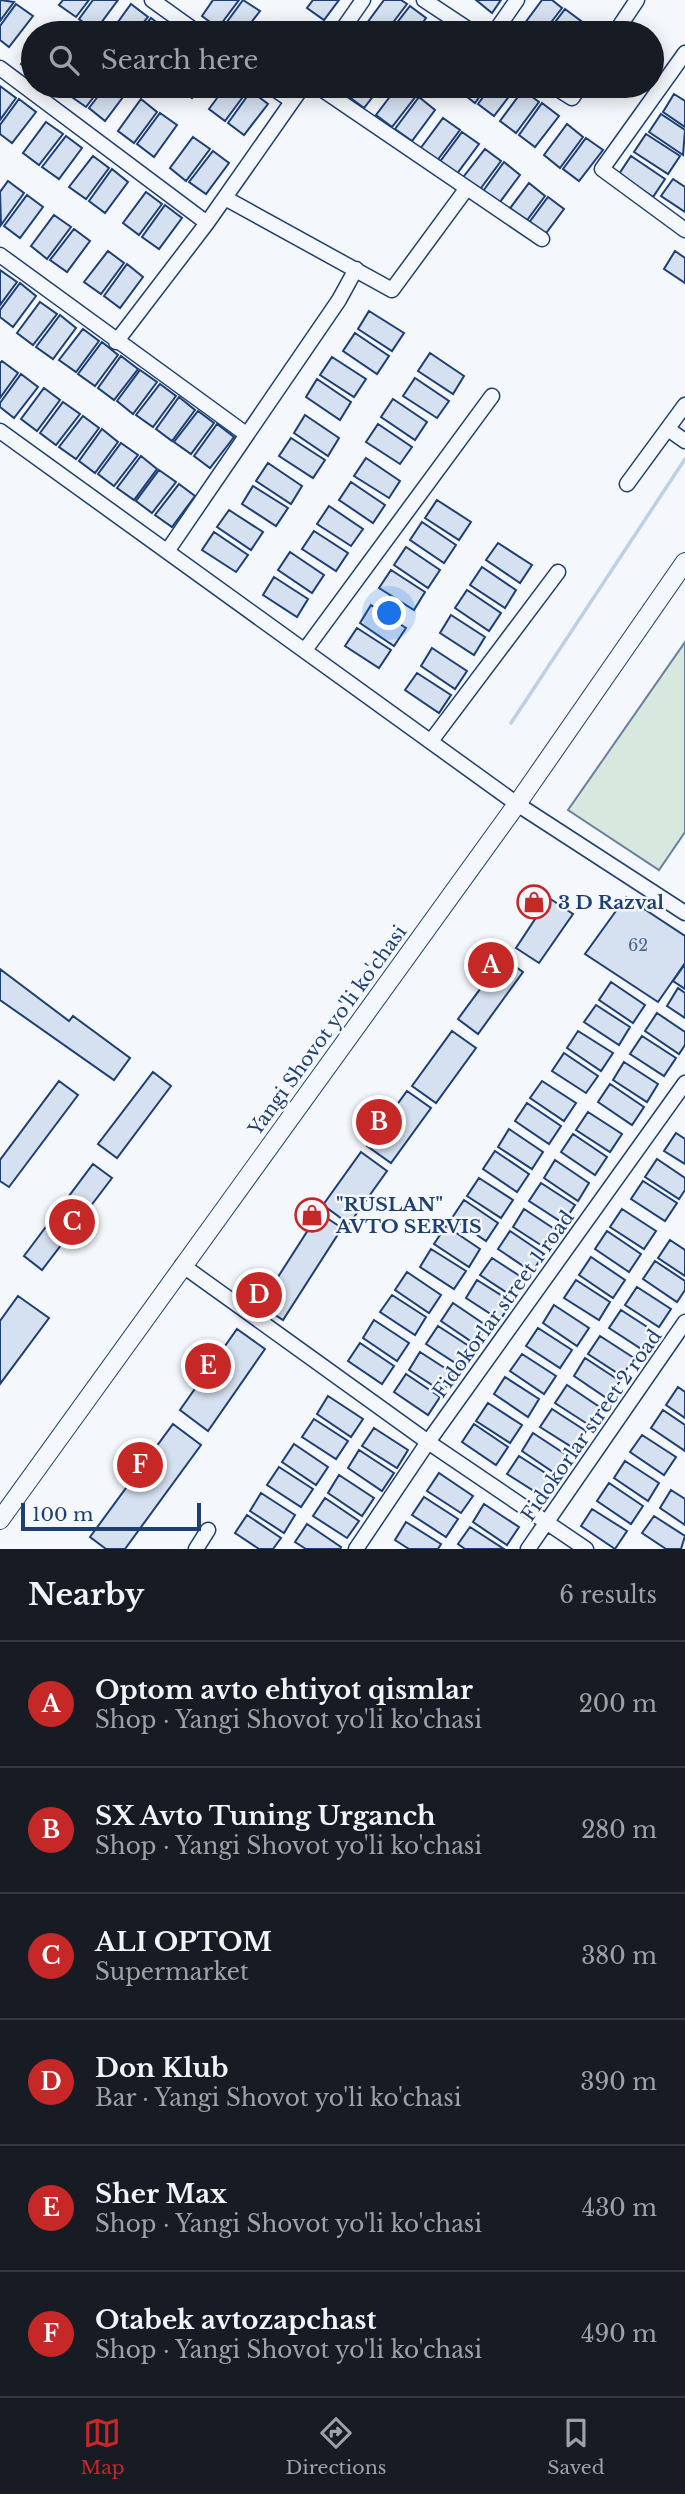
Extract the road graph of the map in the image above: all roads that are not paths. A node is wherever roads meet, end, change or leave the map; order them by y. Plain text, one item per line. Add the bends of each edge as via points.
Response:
1 (152, 0) edge
2 (363, 0) edge
3 (424, 0) edge
4 (517, 0) edge
5 (637, 0) edge
6 (181, 21) edge
7 (348, 21) edge
8 (456, 21) edge
9 (502, 21) edge
10 (623, 21) edge
11 (685, 53) edge
12 (0, 68) edge
13 (664, 82) edge
14 (21, 84) edge
15 (40, 98) edge
16 (286, 98) edge
17 (295, 98) edge
18 (335, 98) edge
19 (653, 98) edge
20 (292, 102) junction
21 (467, 188) junction
22 (225, 198) junction
23 (207, 223) junction
24 (685, 230) edge
25 (542, 239) dead end
26 (0, 255) edge
27 (356, 270) junction
28 (116, 342) junction
29 (492, 396) dead end
30 (685, 405) edge
31 (668, 429) junction
32 (0, 431) edge
33 (246, 434) junction
34 (685, 441) edge
35 (626, 484) dead end
36 (169, 550) junction
37 (685, 562) edge
38 (558, 572) dead end
39 (306, 650) junction
40 (431, 741) junction
41 (517, 804) junction
42 (685, 913) edge
43 (685, 1083) edge
44 (182, 1265) junction
45 (685, 1322) edge
46 (428, 1442) junction
47 (0, 1520) edge
48 (547, 1522) junction
49 (208, 1530) dead end
50 (196, 1549) edge
51 (356, 1549) edge
52 (528, 1549) edge
53 (586, 1549) edge

1 - 6 street
2 - 7 street
3 - 8 street
4 - 9 street
5 - 10 street
11 - 13 street
12 - 14 street
15 - 23 street
16 - 20 street
17 - 20 street
18 - 21 street
19 - 24 street via 602,169
20 - 22 street
21 - 25 street
21 - 27 street via 393,290
22 - 23 street
22 - 27 street
23 - 28 street
26 - 28 street
27 - 33 street
28 - 33 street
29 - 39 street
30 - 31 street
31 - 34 street
31 - 35 street
32 - 36 street
33 - 36 street
36 - 39 street
37 - 41 main road, Yangi Shovot yo'li ko'chasi
38 - 40 street
39 - 40 street
40 - 41 street
41 - 42 street
41 - 44 main road, Yangi Shovot yo'li ko'chasi
43 - 46 street, Fidokorlar street 1 road
44 - 46 street
44 - 47 main road, Yangi Shovot yo'li ko'chasi
45 - 48 street, Fidokorlar street 2 road
46 - 48 street
46 - 51 street, Fidokorlar street 1 road
48 - 52 street, Fidokorlar street 2 road
48 - 53 street
49 - 50 street

